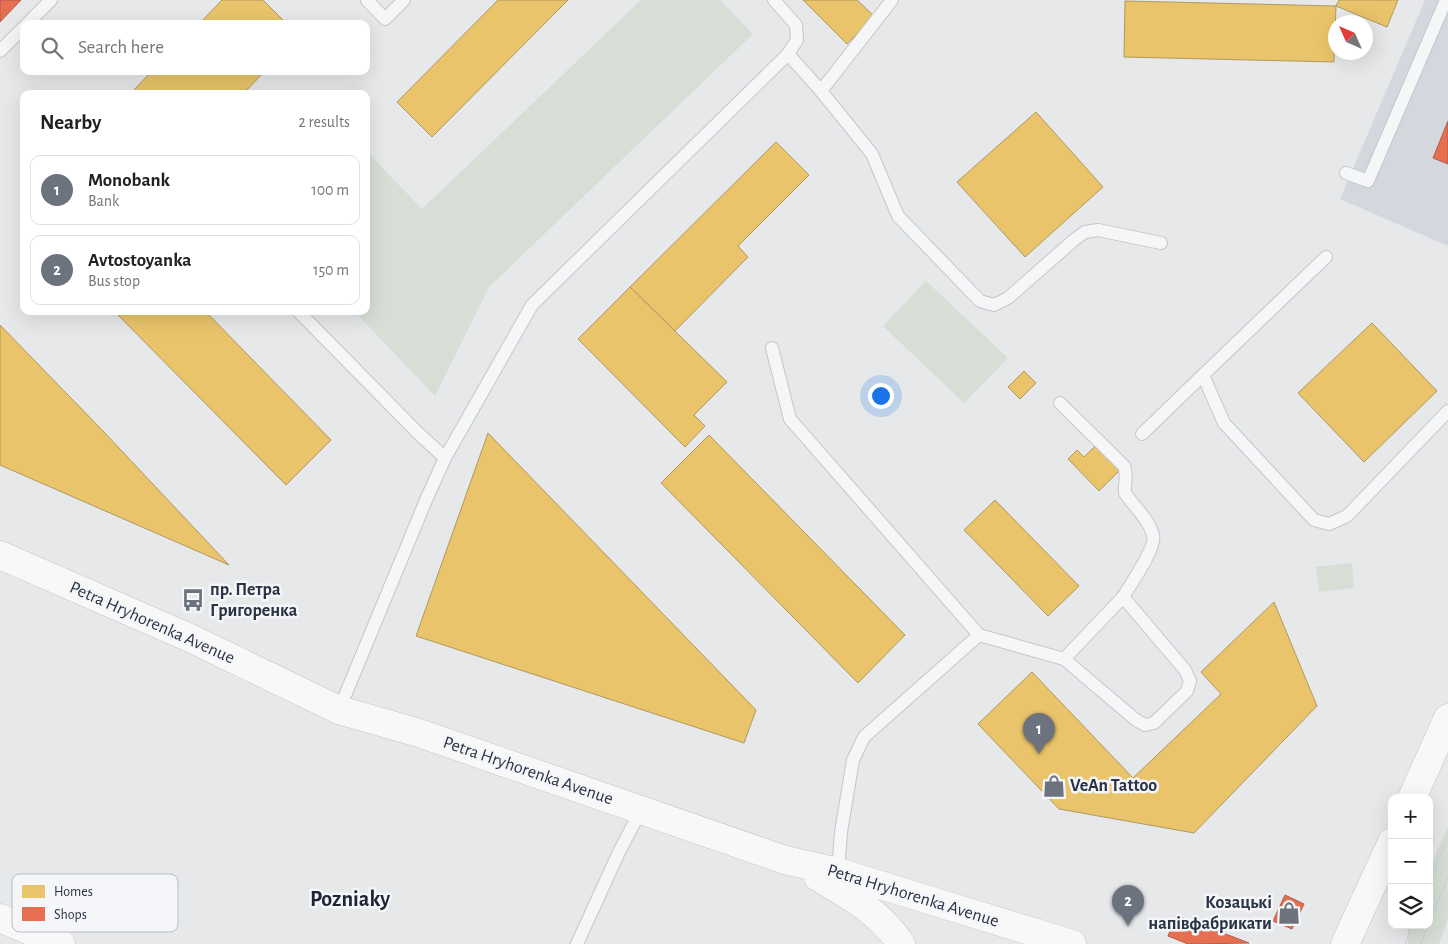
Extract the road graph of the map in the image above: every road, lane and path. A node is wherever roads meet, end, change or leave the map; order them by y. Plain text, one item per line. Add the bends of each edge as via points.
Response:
1 (51, 0) edge
2 (367, 0) edge
3 (404, 0) edge
4 (774, 0) edge
5 (892, 0) edge
6 (1446, 0) edge
7 (31, 20) edge
8 (20, 31) edge
9 (0, 51) edge
10 (788, 54) junction
11 (821, 91) junction
12 (1346, 172) dead end
13 (1161, 243) dead end
14 (1326, 257) dead end
15 (302, 315) edge
16 (772, 348) dead end
17 (1203, 375) junction
18 (1060, 403) dead end
19 (1448, 411) edge
20 (1142, 434) dead end
21 (445, 458) junction
22 (0, 555) edge
23 (1123, 597) junction
24 (979, 635) junction
25 (1064, 660) junction
26 (339, 710) junction
27 (1448, 718) edge
28 (1414, 794) edge
29 (641, 810) junction
30 (1388, 851) edge
31 (790, 860) junction
32 (838, 872) junction
33 (0, 918) edge
34 (12, 923) edge
35 (33, 932) edge
36 (61, 944) edge
37 (577, 944) edge
38 (902, 944) edge
39 (1072, 944) edge
40 (1346, 944) edge

1 - 7 lane
2 - 3 lane via 385,19
4 - 10 lane via 796,25 798,40
5 - 11 lane
6 - 12 lane via 1368,180
8 - 9 lane
10 - 11 lane
10 - 21 lane via 532,305
11 - 13 lane via 872,154 898,216 980,301 994,305 1008,298 1085,232 1098,230
14 - 17 lane
15 - 21 lane
16 - 24 lane via 790,419
17 - 19 lane via 1224,423 1314,520 1329,524 1347,516
17 - 20 lane
18 - 23 lane via 1124,466 1125,493 1154,537 1152,548
21 - 26 lane
22 - 26 main road, Petra Hryhorenka Avenue via 190,638
23 - 25 lane
23 - 25 lane via 1185,670 1190,681 1187,691 1154,723 1145,725
24 - 25 lane
24 - 32 lane via 864,736 853,760
26 - 29 main road, Petra Hryhorenka Avenue via 419,733
27 - 28 main road
29 - 31 main road, Petra Hryhorenka Avenue
29 - 37 lane
30 - 40 main road
31 - 32 main road, Petra Hryhorenka Avenue
31 - 38 main road via 861,902 893,931
32 - 39 main road, Petra Hryhorenka Avenue
33 - 34 main road
35 - 36 main road

